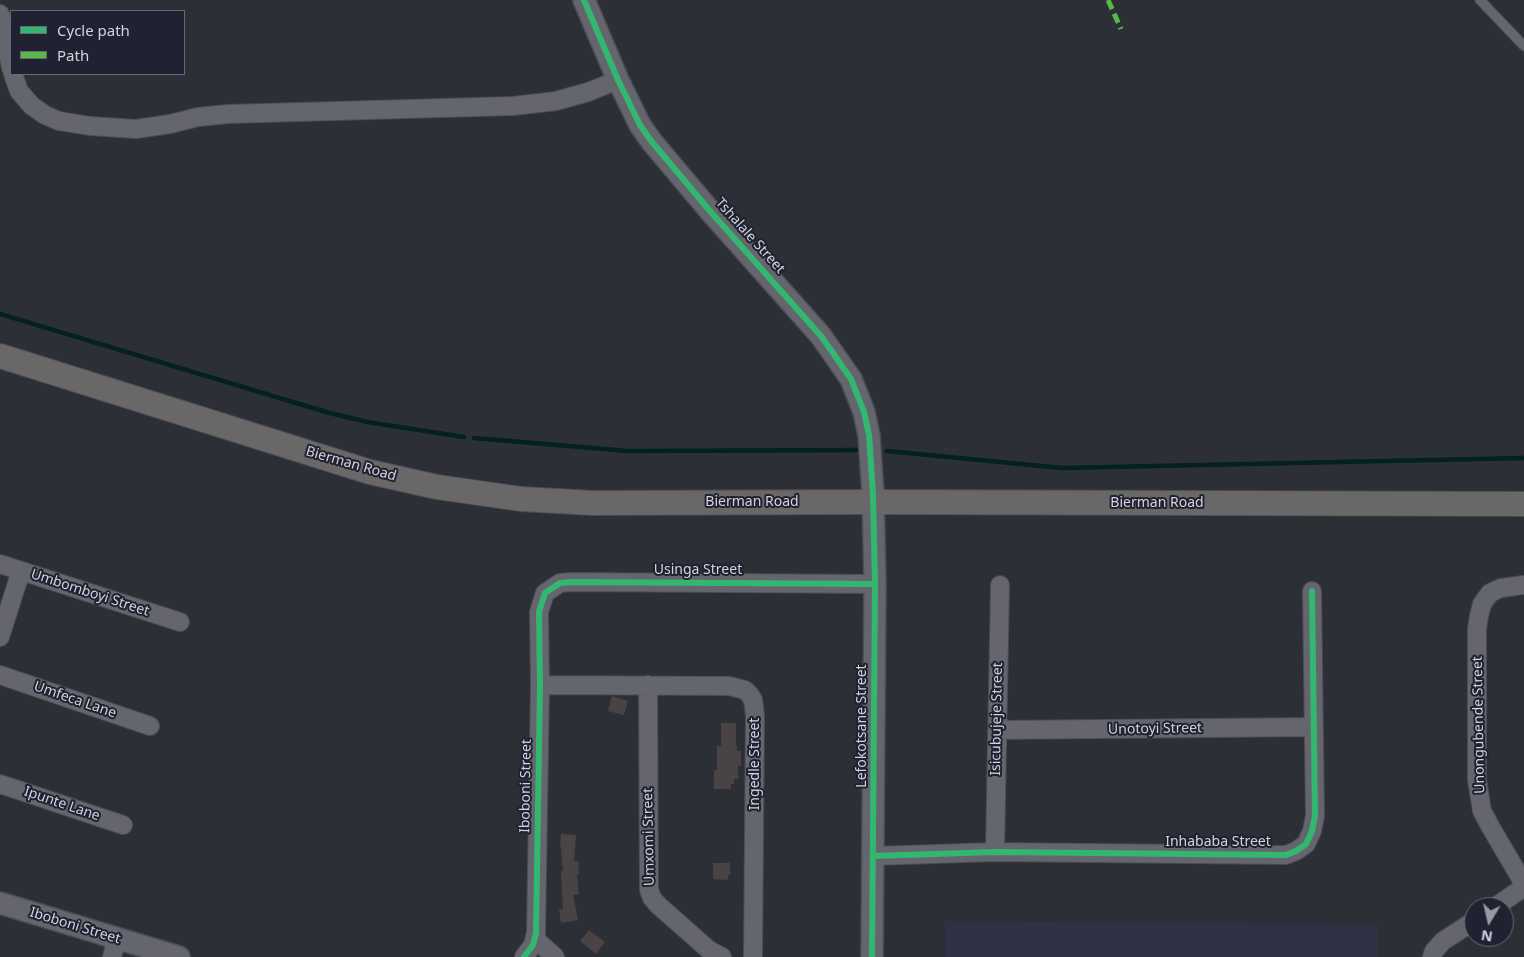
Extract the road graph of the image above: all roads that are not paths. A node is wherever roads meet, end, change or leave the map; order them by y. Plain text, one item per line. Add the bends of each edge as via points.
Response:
1 (584, 0) edge
2 (1480, 0) edge
3 (0, 14) edge
4 (1524, 46) edge
5 (10, 63) edge
6 (12, 75) edge
7 (618, 80) junction
8 (0, 350) edge
9 (0, 356) edge
10 (1524, 495) edge
11 (873, 498) junction
12 (1524, 504) edge
13 (0, 564) edge
14 (21, 571) junction
15 (874, 584) junction
16 (1000, 586) dead end
17 (1524, 586) edge
18 (1312, 591) dead end
19 (539, 612) joint
20 (180, 622) dead end
21 (0, 637) edge
22 (0, 674) edge
23 (648, 685) junction
24 (540, 686) junction
25 (150, 726) dead end
26 (1314, 727) junction
27 (997, 730) junction
28 (0, 784) edge
29 (123, 825) dead end
30 (995, 852) junction
31 (873, 856) junction
32 (1524, 886) edge
33 (1509, 897) edge
34 (0, 903) edge
35 (1464, 927) edge
36 (535, 940) junction
37 (114, 948) edge
38 (180, 957) edge
39 (524, 957) edge
40 (554, 957) edge
41 (722, 957) edge
42 (753, 957) edge
43 (872, 957) edge
44 (1432, 957) edge

1 - 7 street, Tshalale Street
2 - 4 lane
3 - 5 street
6 - 7 street via 19,91 45,115 59,121 90,126 136,129 228,114 539,103 588,92
7 - 11 street, Tshalale Street via 652,142 821,336 852,379 870,435
8 - 11 main road, Bierman Road via 371,465 438,479 579,495
9 - 11 main road, Bierman Road via 370,472 445,488 521,500 593,503
10 - 11 main road, Bierman Road
11 - 12 main road, Bierman Road
11 - 15 street, Lefokotsane Street
13 - 14 street, Umbomboyi Street
14 - 20 street, Umbomboyi Street
14 - 21 street
15 - 19 street, Usinga Street via 560,583 545,593
15 - 31 street, Lefokotsane Street
16 - 27 street, Isicubujeje Street
17 - 32 street, Unongubende Street via 1501,588 1490,593 1482,604 1477,629 1479,797 1490,826
18 - 26 street, Inhababa Street
19 - 24 street, Iboboni Street
22 - 25 street, Umfeca Lane
23 - 24 street, Ingedle Street
23 - 41 street, Umxomi Street via 649,890 658,905 709,950
23 - 42 street, Ingedle Street via 729,686 745,690 753,700
24 - 36 street, Iboboni Street
26 - 27 street, Unotoyi Street
26 - 30 street, Inhababa Street via 1315,816 1312,831 1306,844 1286,855
27 - 30 street, Isicubujeje Street
28 - 29 street, Ipunte Lane
30 - 31 street, Inhababa Street
31 - 43 street, Lefokotsane Street
32 - 33 street
34 - 37 street, Iboboni Street
35 - 44 street via 1443,941
36 - 39 street
36 - 40 street
37 - 38 street, Iboboni Street

